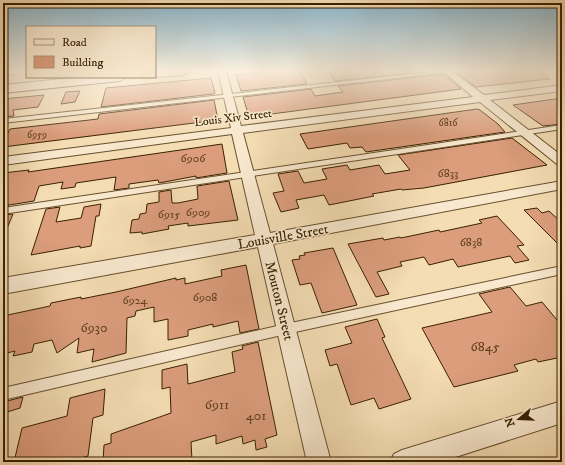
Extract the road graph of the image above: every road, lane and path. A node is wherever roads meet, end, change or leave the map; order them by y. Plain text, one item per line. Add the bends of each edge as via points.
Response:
1 (249, 93) edge
2 (474, 93) edge
3 (528, 93) edge
4 (228, 95) junction
5 (482, 99) junction
6 (3, 121) edge
7 (562, 127) edge
8 (237, 130) junction
9 (525, 133) junction
10 (3, 161) edge
11 (562, 162) edge
12 (248, 175) junction
13 (562, 185) edge
14 (3, 211) edge
15 (264, 240) junction
16 (562, 270) edge
17 (3, 286) edge
18 (286, 329) junction
19 (3, 394) edge
20 (562, 412) edge
21 (319, 462) edge
22 (402, 462) edge

1 - 4 lane
2 - 5 street
3 - 5 street, Louis Xiv Street
4 - 6 lane
4 - 8 street, Mouton Street
5 - 8 street, Louis Xiv Street
5 - 9 street
7 - 9 lane
8 - 10 street, Louis Xiv Street
8 - 12 street, Mouton Street
9 - 11 street
9 - 12 lane
12 - 14 lane
12 - 15 street, Mouton Street
13 - 15 street, Louisville Street
15 - 17 street, Louisville Street
15 - 18 street, Mouton Street
16 - 18 lane
18 - 19 lane
18 - 21 street, Mouton Street
20 - 22 street

